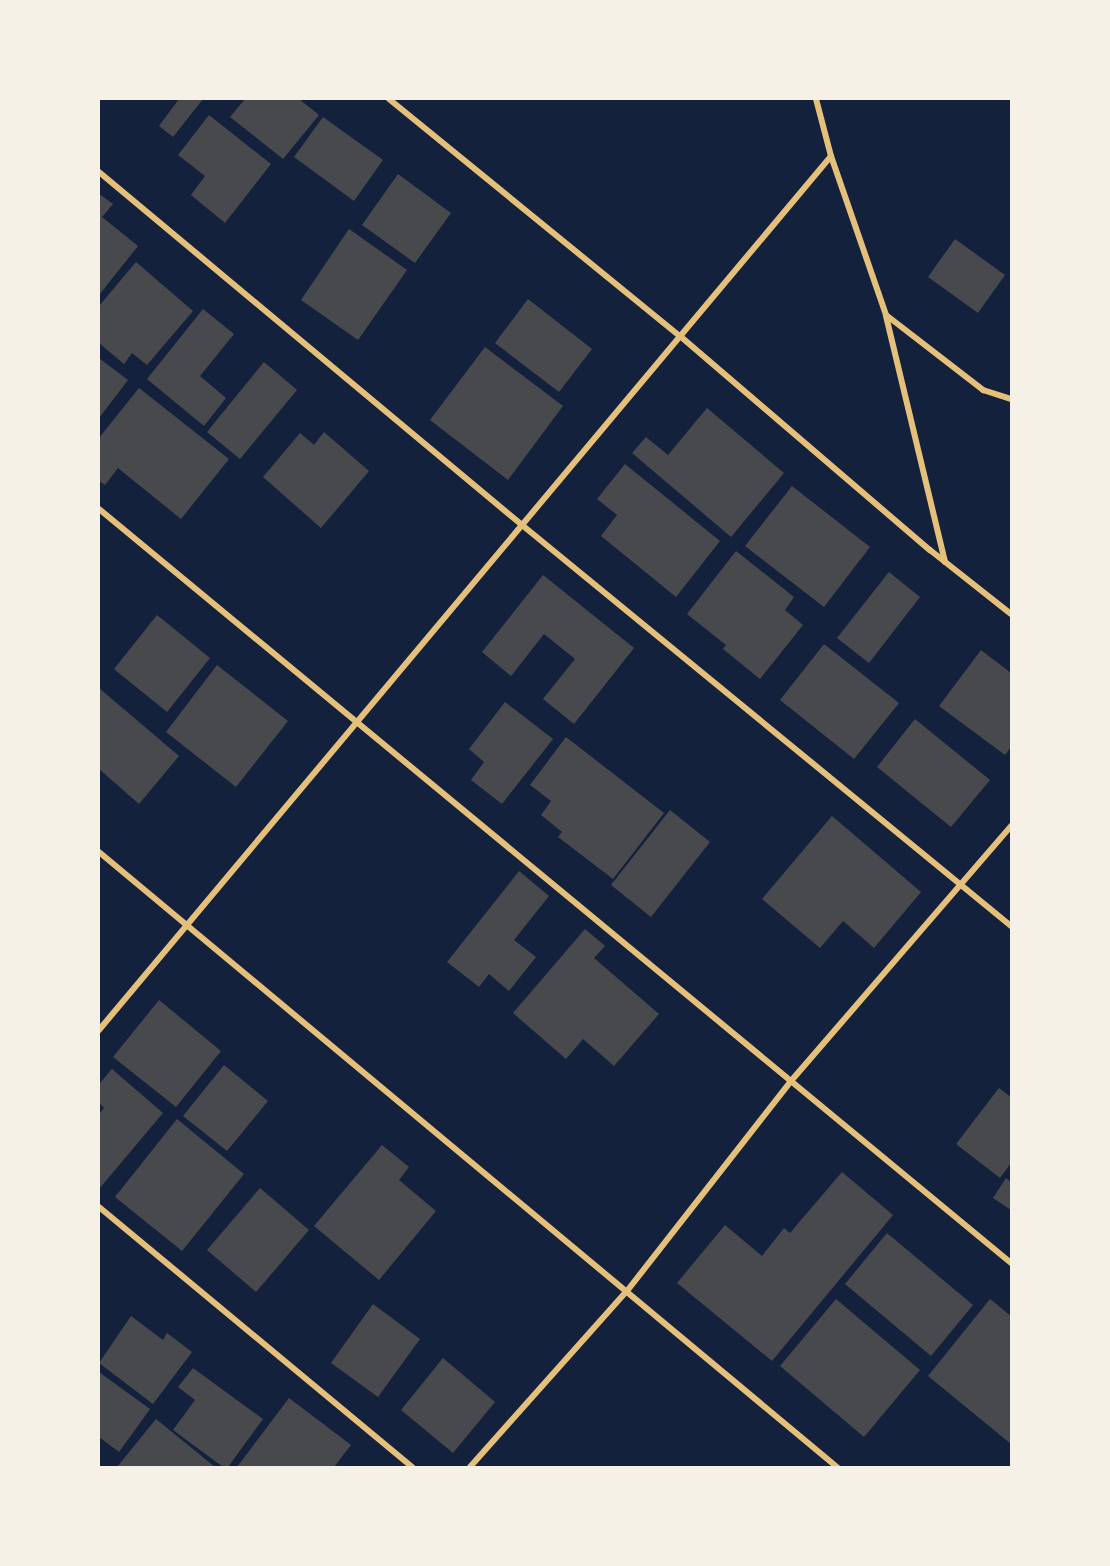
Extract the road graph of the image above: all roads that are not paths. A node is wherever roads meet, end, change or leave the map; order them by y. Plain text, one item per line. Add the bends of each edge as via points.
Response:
1 (389, 99) edge
2 (816, 99) edge
3 (831, 156) junction
4 (99, 172) edge
5 (886, 315) junction
6 (680, 336) junction
7 (1011, 399) edge
8 (99, 509) edge
9 (522, 525) junction
10 (945, 562) junction
11 (1011, 614) edge
12 (357, 723) junction
13 (1011, 826) edge
14 (99, 852) edge
15 (962, 885) junction
16 (188, 924) junction
17 (1011, 926) edge
18 (99, 1030) edge
19 (791, 1081) junction
20 (99, 1207) edge
21 (1011, 1263) edge
22 (627, 1291) junction
23 (412, 1467) edge
24 (470, 1467) edge
25 (837, 1467) edge

1 - 6 street
2 - 3 street
3 - 5 street
3 - 6 street
4 - 9 street
5 - 7 street via 983,390
5 - 10 street
6 - 9 street
6 - 10 street
8 - 12 street
9 - 12 street
9 - 15 street
10 - 11 street
12 - 16 street
12 - 19 street
13 - 15 street
14 - 16 street
15 - 17 street
15 - 19 street
16 - 18 street
16 - 22 street
19 - 21 street
19 - 22 street
20 - 23 street
22 - 24 street
22 - 25 street

